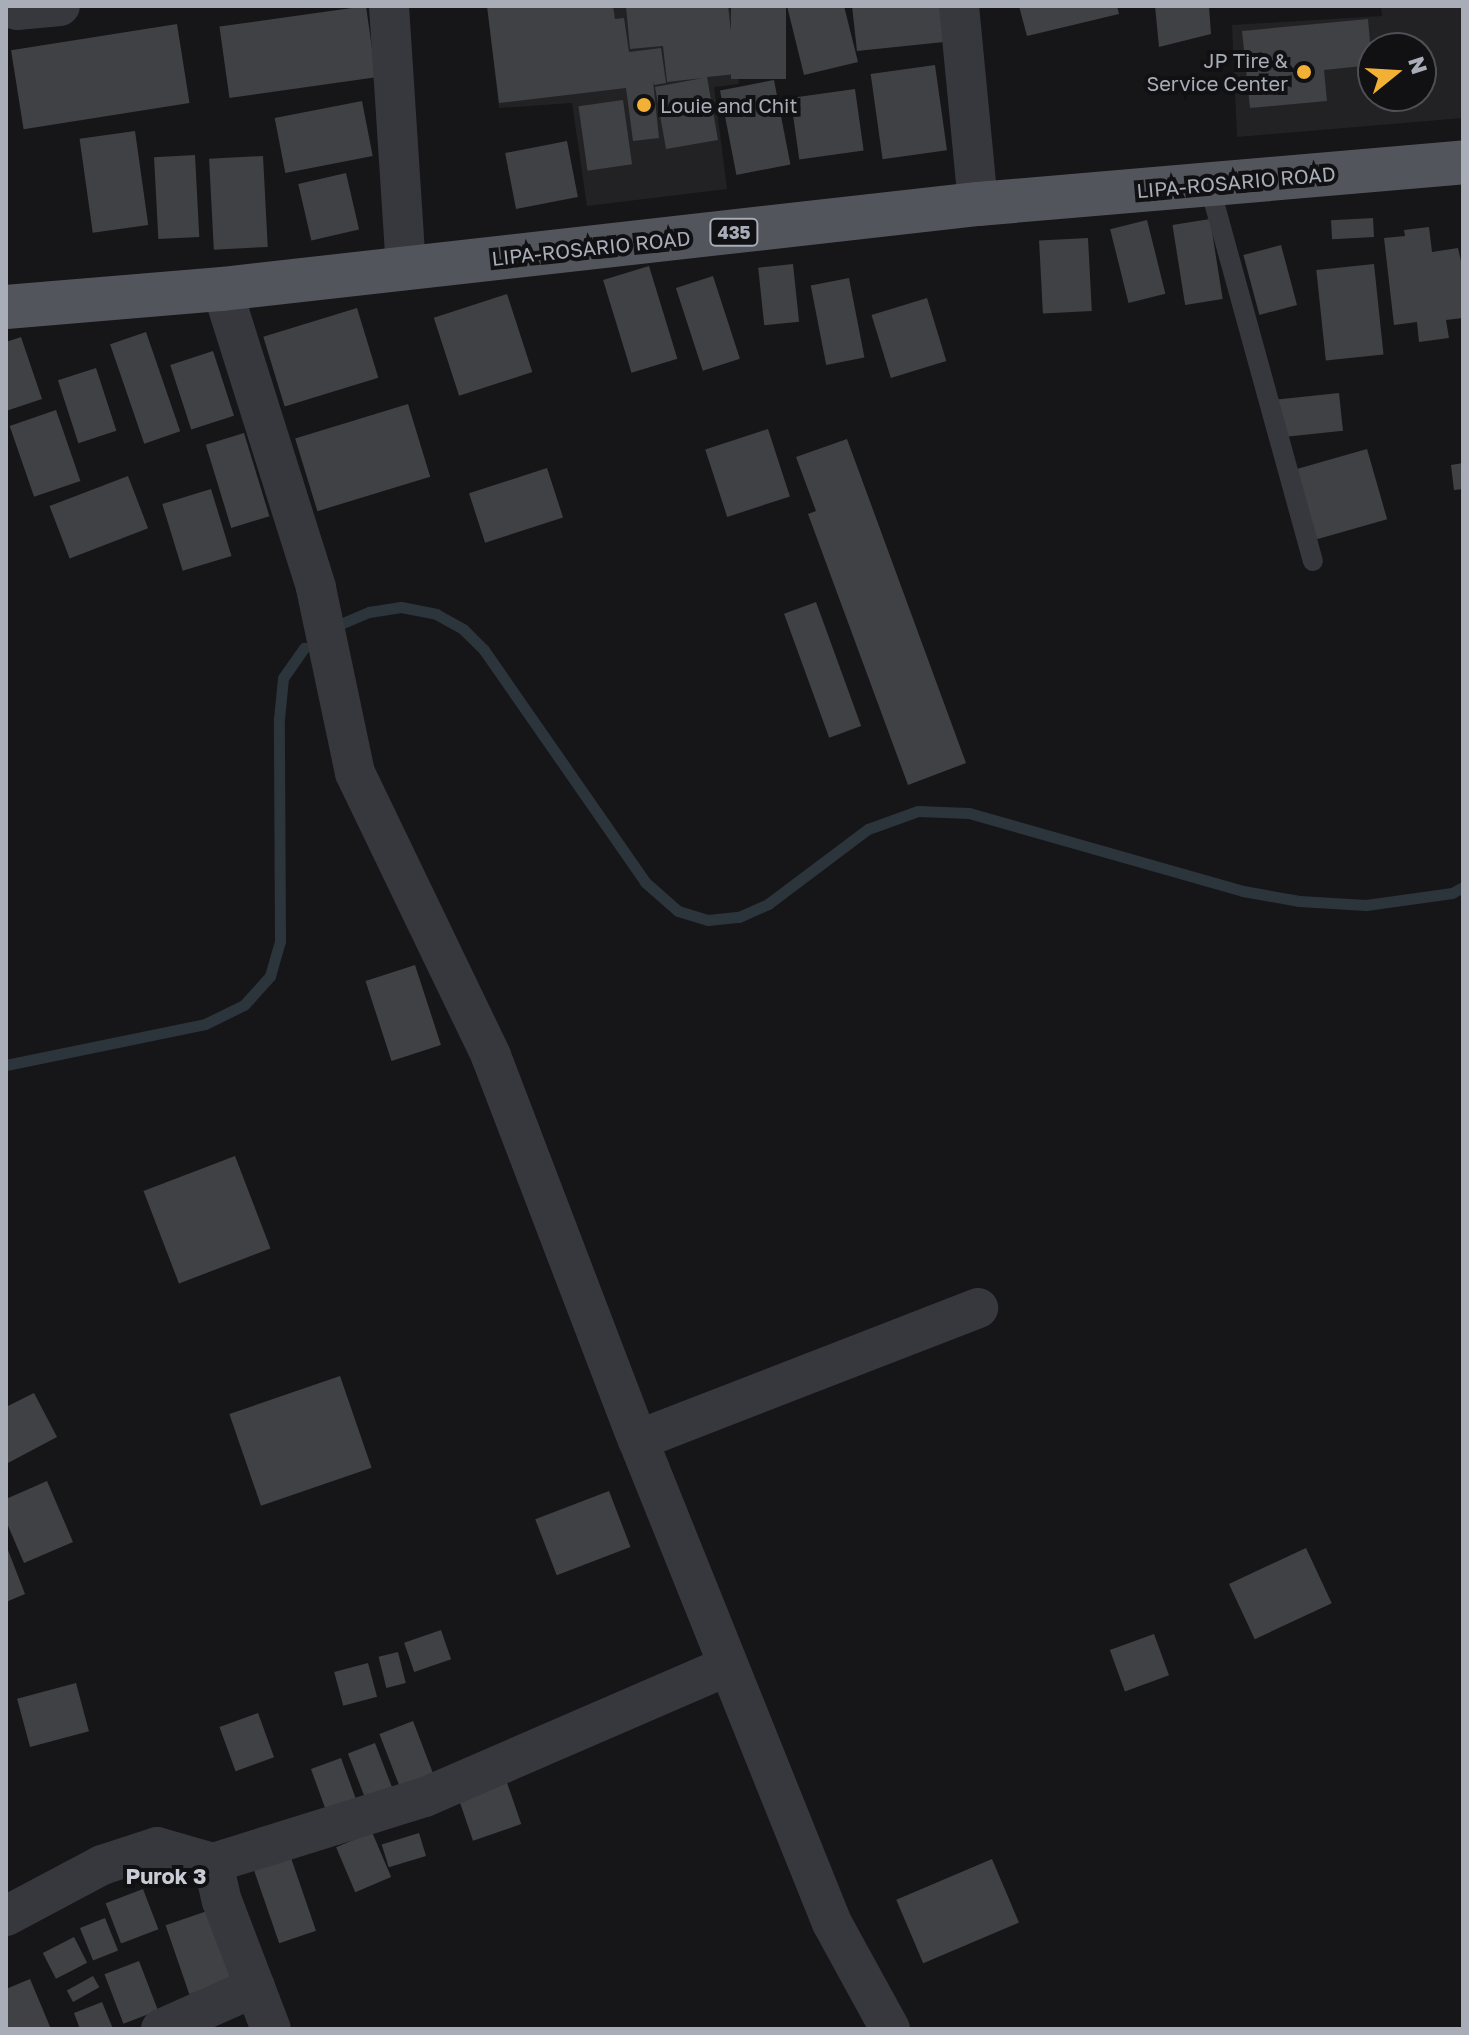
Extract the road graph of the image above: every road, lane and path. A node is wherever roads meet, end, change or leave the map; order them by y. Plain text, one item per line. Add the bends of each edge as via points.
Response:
1 (15, 6) edge
2 (60, 6) edge
3 (389, 6) edge
4 (959, 6) edge
5 (1463, 162) edge
6 (1209, 184) junction
7 (978, 204) junction
8 (406, 267) junction
9 (222, 289) junction
10 (6, 307) edge
11 (1313, 561) dead end
12 (978, 1308) dead end
13 (638, 1440) junction
14 (728, 1666) junction
15 (213, 1863) junction
16 (6, 1916) edge
17 (255, 1987) junction
18 (161, 2029) edge
19 (271, 2029) edge
20 (890, 2029) edge

1 - 2 street
3 - 8 street
4 - 7 street
5 - 6 main road, LIPA-ROSARIO ROAD / 435
6 - 7 main road, LIPA-ROSARIO ROAD / 435
6 - 11 lane
7 - 8 main road, LIPA-ROSARIO ROAD / 435
8 - 9 main road, LIPA-ROSARIO ROAD / 435
9 - 10 main road, LIPA-ROSARIO ROAD / 435
9 - 13 street via 316,588 355,773 491,1056
12 - 13 street
13 - 14 street
14 - 15 street via 425,1797
14 - 20 street via 832,1923
15 - 16 street via 157,1847 102,1865
15 - 17 street
17 - 18 street
17 - 19 street

